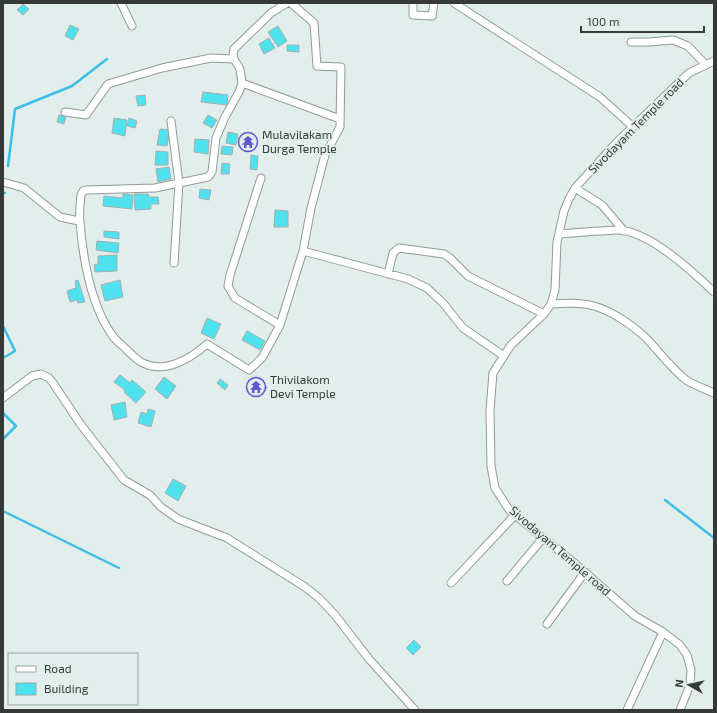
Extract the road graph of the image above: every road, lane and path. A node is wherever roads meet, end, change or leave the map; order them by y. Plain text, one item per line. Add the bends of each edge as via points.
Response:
1 (120, 3) edge
2 (287, 3) edge
3 (291, 3) edge
4 (413, 3) edge
5 (434, 3) edge
6 (454, 3) edge
7 (132, 26) dead end
8 (631, 42) dead end
9 (234, 59) junction
10 (714, 61) edge
11 (706, 65) junction
12 (242, 82) junction
13 (65, 112) dead end
14 (340, 119) junction
15 (171, 121) dead end
16 (633, 127) junction
17 (262, 178) dead end
18 (3, 182) edge
19 (180, 183) junction
20 (576, 188) junction
21 (79, 221) junction
22 (624, 231) junction
23 (559, 234) junction
24 (303, 252) junction
25 (174, 263) dead end
26 (388, 274) junction
27 (714, 292) edge
28 (551, 304) junction
29 (544, 314) junction
30 (280, 325) junction
31 (504, 356) junction
32 (714, 393) edge
33 (3, 398) edge
34 (515, 515) junction
35 (543, 538) junction
36 (585, 572) junction
37 (506, 581) dead end
38 (450, 583) dead end
39 (547, 624) dead end
40 (663, 632) junction
41 (415, 710) edge
42 (627, 710) edge
43 (680, 710) edge

1 - 7 street
2 - 9 street via 271,13 234,49
3 - 14 street via 314,23 316,66 341,67
4 - 5 street via 413,16 432,16
6 - 16 street via 600,97
8 - 11 street via 673,40 688,46
9 - 12 street via 240,69
9 - 13 street via 212,58 162,68 113,82 108,84 86,115
10 - 11 street, Sivodayam Temple road
11 - 16 street, Sivodayam Temple road via 689,73
12 - 14 street
12 - 19 street via 216,138 212,172 208,178
14 - 24 street via 340,127 325,155
15 - 19 street
16 - 20 street, Sivodayam Temple road
17 - 30 street via 228,286 235,298
18 - 21 street via 24,188 60,217
19 - 21 street via 155,188 87,190 80,195
19 - 25 street
20 - 22 street via 602,205
20 - 23 street, Sivodayam Temple road via 564,211
21 - 30 street via 92,292 101,315 112,336 141,362 155,367 169,365 184,360 207,344 250,370 262,358
22 - 23 street
22 - 27 street via 632,232 664,250
23 - 28 street, Sivodayam Temple road via 555,290
24 - 26 street
24 - 30 street
26 - 29 street via 393,253 399,248 444,254 468,276
26 - 31 street via 408,279 427,288 464,328
28 - 29 street, Sivodayam Temple road
28 - 32 street via 581,304 599,307 611,313 643,335 688,381
29 - 31 street, Sivodayam Temple road via 511,345
31 - 34 street, Sivodayam Temple road via 493,373 490,410 491,466 496,488
33 - 41 street via 32,376 42,374 49,378 81,425 124,480 150,495 178,519 227,538 314,594
34 - 35 street, Sivodayam Temple road
34 - 38 street
35 - 36 street, Sivodayam Temple road
35 - 37 street
36 - 39 street
36 - 40 street, Sivodayam Temple road via 635,616
40 - 42 street
40 - 43 street, Sivodayam Temple road via 680,645 687,655 691,670 690,685

